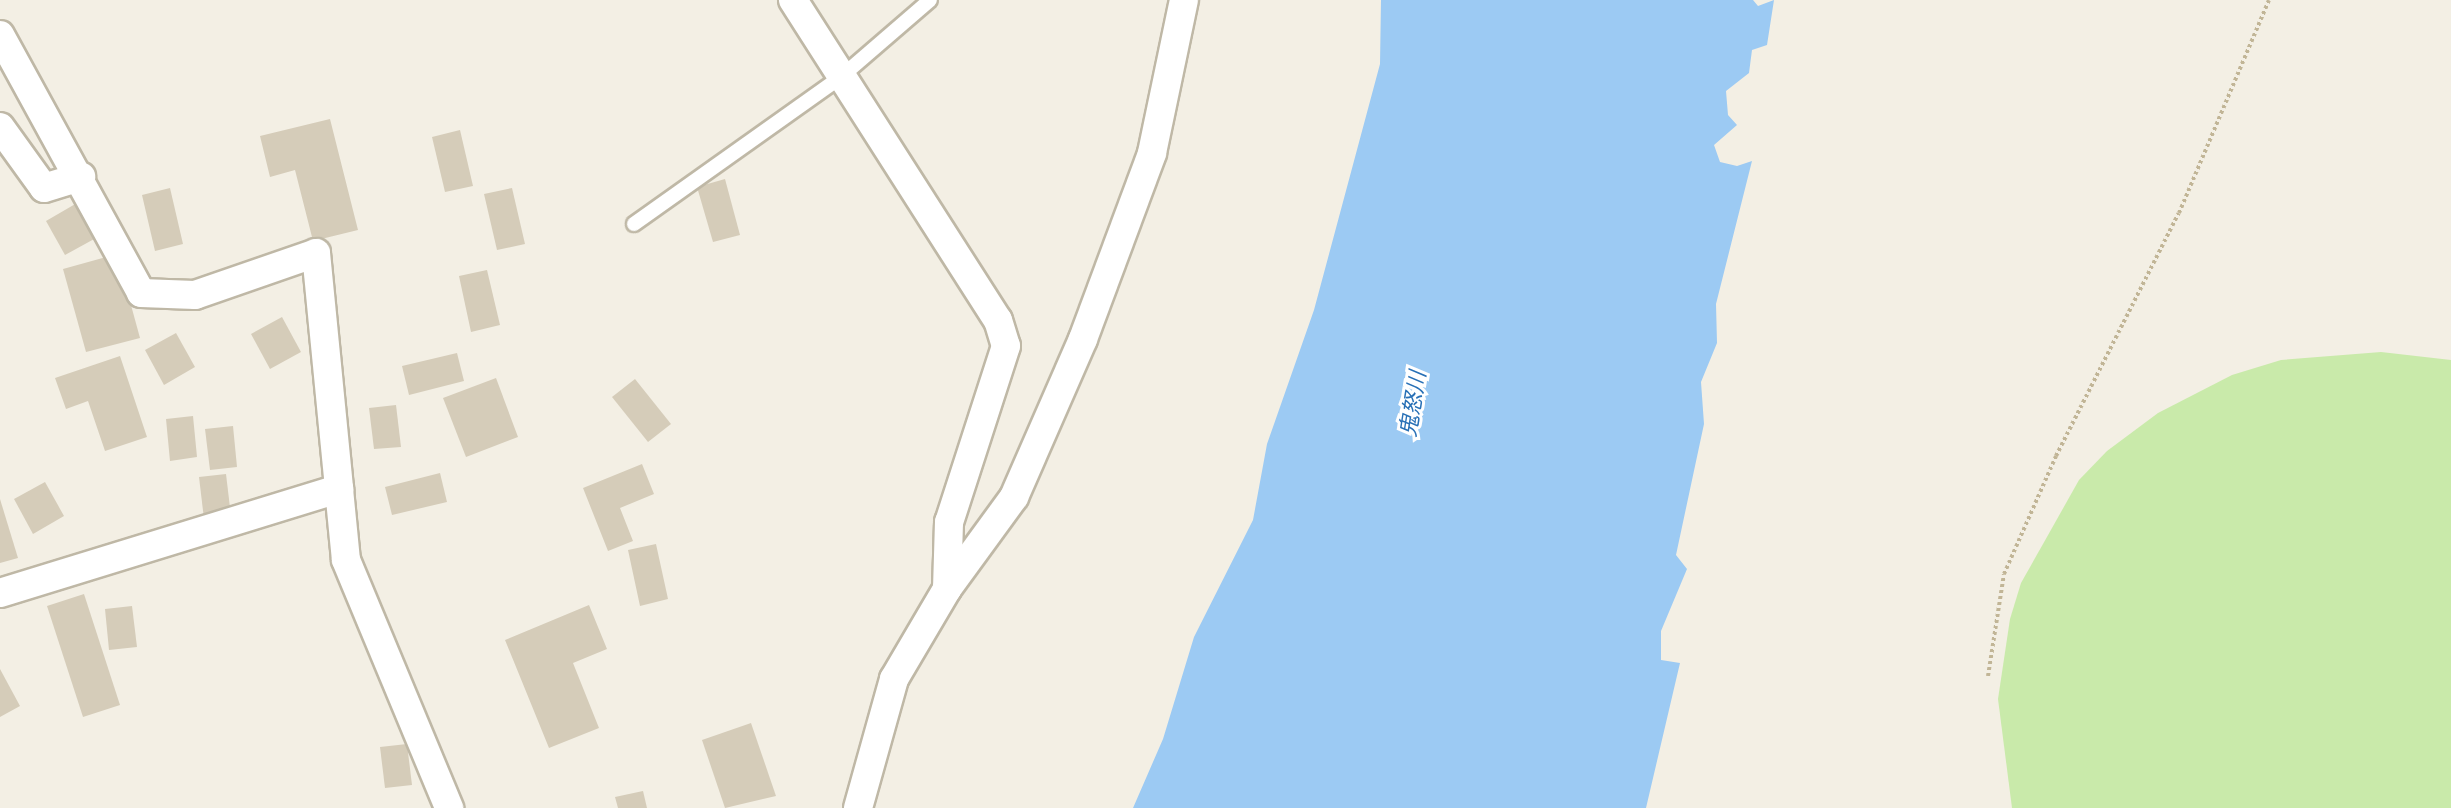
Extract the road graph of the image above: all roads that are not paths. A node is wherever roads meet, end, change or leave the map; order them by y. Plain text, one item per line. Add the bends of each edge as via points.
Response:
1 (793, 0) edge
2 (930, 0) edge
3 (1184, 0) edge
4 (0, 35) edge
5 (842, 76) junction
6 (0, 128) edge
7 (81, 177) junction
8 (634, 224) dead end
9 (339, 489) junction
10 (947, 589) junction
11 (0, 593) edge
12 (449, 808) edge
13 (858, 808) edge

1 - 5 street
2 - 5 lane
3 - 10 street via 1152,153 1083,339 1014,497
4 - 7 street
5 - 8 lane
5 - 10 street via 998,320 1006,346 950,522
6 - 7 street via 44,188
7 - 9 street via 141,293 195,295 316,253
9 - 11 street
9 - 12 street via 346,560
10 - 13 street via 894,679

